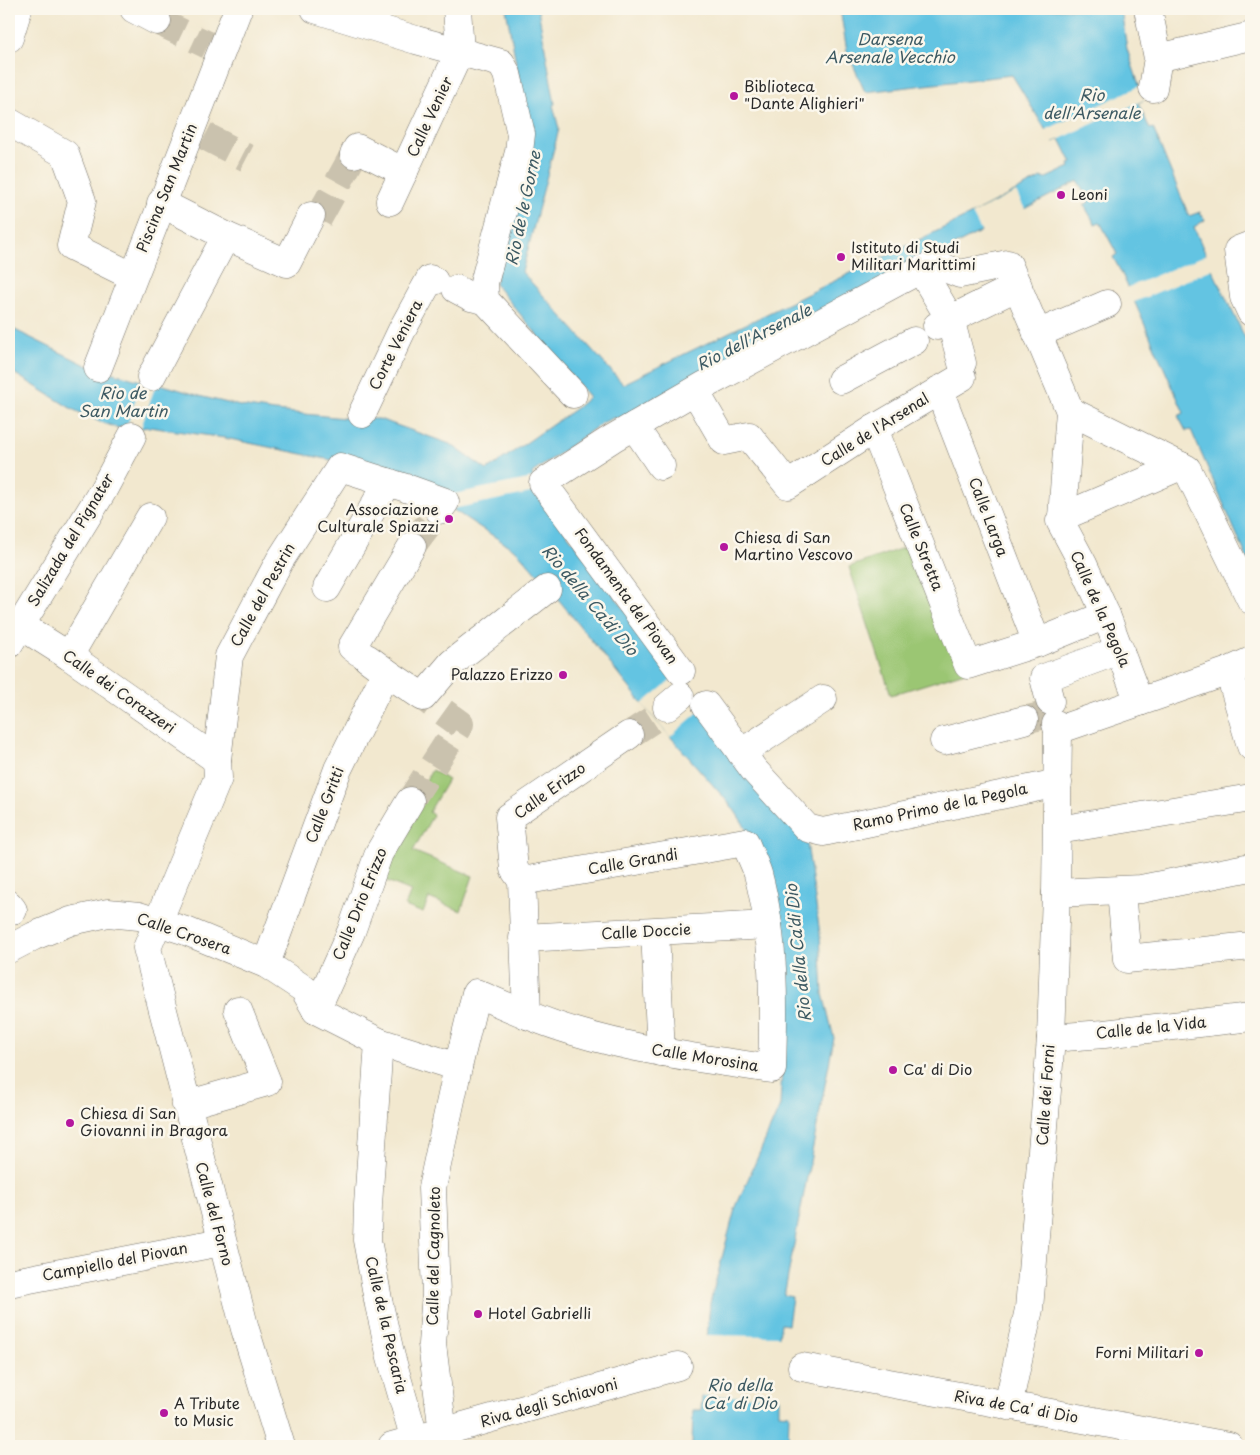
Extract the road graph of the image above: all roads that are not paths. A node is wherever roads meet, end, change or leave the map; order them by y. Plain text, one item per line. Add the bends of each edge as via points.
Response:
1 (18, 9) edge
2 (238, 9) edge
3 (315, 9) edge
4 (457, 9) edge
5 (1148, 9) edge
6 (1251, 36) edge
7 (9, 38) edge
8 (457, 56) junction
9 (1158, 58) junction
10 (1153, 88) dead end
11 (9, 123) edge
12 (354, 154) dead end
13 (397, 169) junction
14 (390, 201) dead end
15 (161, 204) junction
16 (313, 218) tunnel mouth
17 (226, 236) junction
18 (1251, 245) edge
19 (1013, 264) junction
20 (915, 272) junction
21 (132, 276) junction
22 (1248, 296) edge
23 (485, 300) junction
24 (1107, 304) dead end
25 (944, 322) junction
26 (1037, 334) junction
27 (914, 341) dead end
28 (98, 368) dead end
29 (151, 377) dead end
30 (841, 380) dead end
31 (699, 389) junction
32 (939, 390) junction
33 (573, 394) dead end
34 (1070, 411) junction
35 (362, 414) dead end
36 (634, 426) junction
37 (874, 429) junction
38 (132, 436) dead end
39 (661, 466) dead end
40 (1184, 468) junction
41 (388, 482) junction
42 (442, 506) dead end
43 (150, 516) dead end
44 (1062, 517) junction
45 (412, 546) tunnel mouth
46 (327, 588) dead end
47 (547, 589) dead end
48 (1251, 600) edge
49 (1106, 615) junction
50 (14, 634) edge
51 (1037, 643) junction
52 (1120, 650) junction
53 (69, 656) junction
54 (371, 661) junction
55 (1239, 666) edge
56 (823, 699) dead end
57 (1139, 702) junction
58 (1055, 718) junction
59 (1024, 720) tunnel mouth
60 (629, 735) tunnel mouth
61 (944, 741) dead end
62 (1251, 746) edge
63 (741, 753) junction
64 (217, 760) junction
65 (1058, 783) junction
66 (1251, 798) edge
67 (410, 801) tunnel mouth
68 (1058, 830) junction
69 (823, 832) joint
70 (745, 842) joint
71 (1251, 867) edge
72 (522, 881) junction
73 (1121, 891) junction
74 (1056, 893) junction
75 (21, 919) edge
76 (156, 922) junction
77 (768, 925) junction
78 (655, 932) junction
79 (523, 938) junction
80 (1251, 946) edge
81 (9, 949) edge
82 (266, 964) junction
83 (476, 993) joint
84 (238, 1010) dead end
85 (316, 1010) junction
86 (527, 1015) junction
87 (1251, 1017) edge
88 (1051, 1038) junction
89 (379, 1042) junction
90 (661, 1052) junction
91 (458, 1067) junction
92 (186, 1105) junction
93 (221, 1242) junction
94 (9, 1283) edge
95 (678, 1366) dead end
96 (802, 1367) dead end
97 (1008, 1406) junction
98 (443, 1433) junction
99 (403, 1443) edge
100 (281, 1446) edge
101 (1229, 1446) edge

1 - 7 street
2 - 15 street, Piscina San Martin via 215,49 198,133
3 - 8 street
4 - 8 street
5 - 9 street
6 - 9 street
8 - 13 street, Calle Venier
8 - 23 street via 501,63 507,74 521,134 484,283
9 - 10 street
11 - 21 street via 65,154 82,201 71,246
12 - 13 street via 358,148
13 - 14 street, Calle Venier
15 - 17 street
15 - 21 street, Piscina San Martin
16 - 17 street via 287,263
17 - 29 street
18 - 22 street via 1238,250
19 - 20 street via 960,274 935,264
19 - 25 street
19 - 26 street
20 - 25 street
20 - 31 street
21 - 28 street, Piscina San Martin
23 - 33 street
23 - 35 street, Corte Veniera via 430,279
24 - 26 street
25 - 32 street, Calle de l'Arsenal via 962,370
26 - 34 street
27 - 30 street
31 - 36 street
31 - 37 street, Calle de l'Arsenal via 724,441 749,436 788,485
32 - 37 street, Calle de l'Arsenal
32 - 51 street, Calle Larga
34 - 40 street
34 - 44 street
36 - 39 street
36 - 63 street, Fondamenta del Piovan via 543,483 571,520 679,699
37 - 51 street, Calle Stretta via 968,665
38 - 50 street, Salizada del Pignater via 102,492
40 - 44 street
40 - 48 street
41 - 42 street, Calle del Pestrin
41 - 46 street
41 - 64 street, Calle del Pestrin via 340,467 280,560 229,656
43 - 53 street
44 - 49 street, Calle de la Pegola via 1060,521
45 - 54 street, Calle Gritti via 352,647
47 - 54 street via 452,663 425,699
49 - 51 street
49 - 52 street, Calle de la Pegola
50 - 53 street, Calle dei Corazzeri
52 - 57 street, Calle de la Pegola
52 - 58 street via 1044,678
53 - 64 street, Calle dei Corazzeri
54 - 82 street, Calle Gritti via 338,769
55 - 57 street
55 - 62 street
56 - 63 street
57 - 58 street
58 - 65 street
59 - 61 street
60 - 72 street, Calle Erizzo via 509,817 514,869
63 - 69 street, Fondamenta del Piovan via 807,828
64 - 76 street, Calle del Pestrin via 218,778
65 - 68 street, Calle dei Forni
65 - 69 street, Ramo Primo de la Pegola
66 - 68 street
67 - 85 street, Calle Drio Erizzo via 379,853 351,932
68 - 74 street, Calle dei Forni
70 - 72 street, Calle Grandi
70 - 77 street, Calle Morosina via 758,873
71 - 73 street
72 - 79 street, Calle Erizzo
73 - 74 street
73 - 80 street via 1127,959
74 - 88 street, Calle dei Forni
75 - 76 street, Calle Crosera via 71,921 108,913 138,916
75 - 81 street, Calle Crosera
76 - 82 street, Calle Crosera
76 - 92 street, Calle del Forno via 146,948
77 - 78 street, Calle Doccie
77 - 90 street, Calle Morosina via 774,1004 772,1069
78 - 79 street, Calle Doccie
78 - 90 street
79 - 86 street, Calle Erizzo
82 - 85 street, Calle Crosera via 304,989
83 - 86 street, Calle Morosina
83 - 91 street, Calle del Cagnoleto
84 - 92 street via 267,1082
85 - 89 street
86 - 90 street, Calle Morosina via 573,1031
87 - 88 street, Calle de la Vida
88 - 97 street, Calle dei Forni via 1029,1309
89 - 91 street
89 - 99 street, Calle de la Pescaria via 368,1240 391,1357
91 - 98 street, Calle del Cagnoleto via 432,1188 436,1294 432,1344
92 - 93 street, Calle del Forno
93 - 94 street, Campiello del Piovan
93 - 100 street, Calle del Forno
95 - 98 street, Riva degli Schiavoni
96 - 97 street, Riva de Ca' di Dio
97 - 101 street, Riva de Ca' di Dio
98 - 99 street, Riva degli Schiavoni

